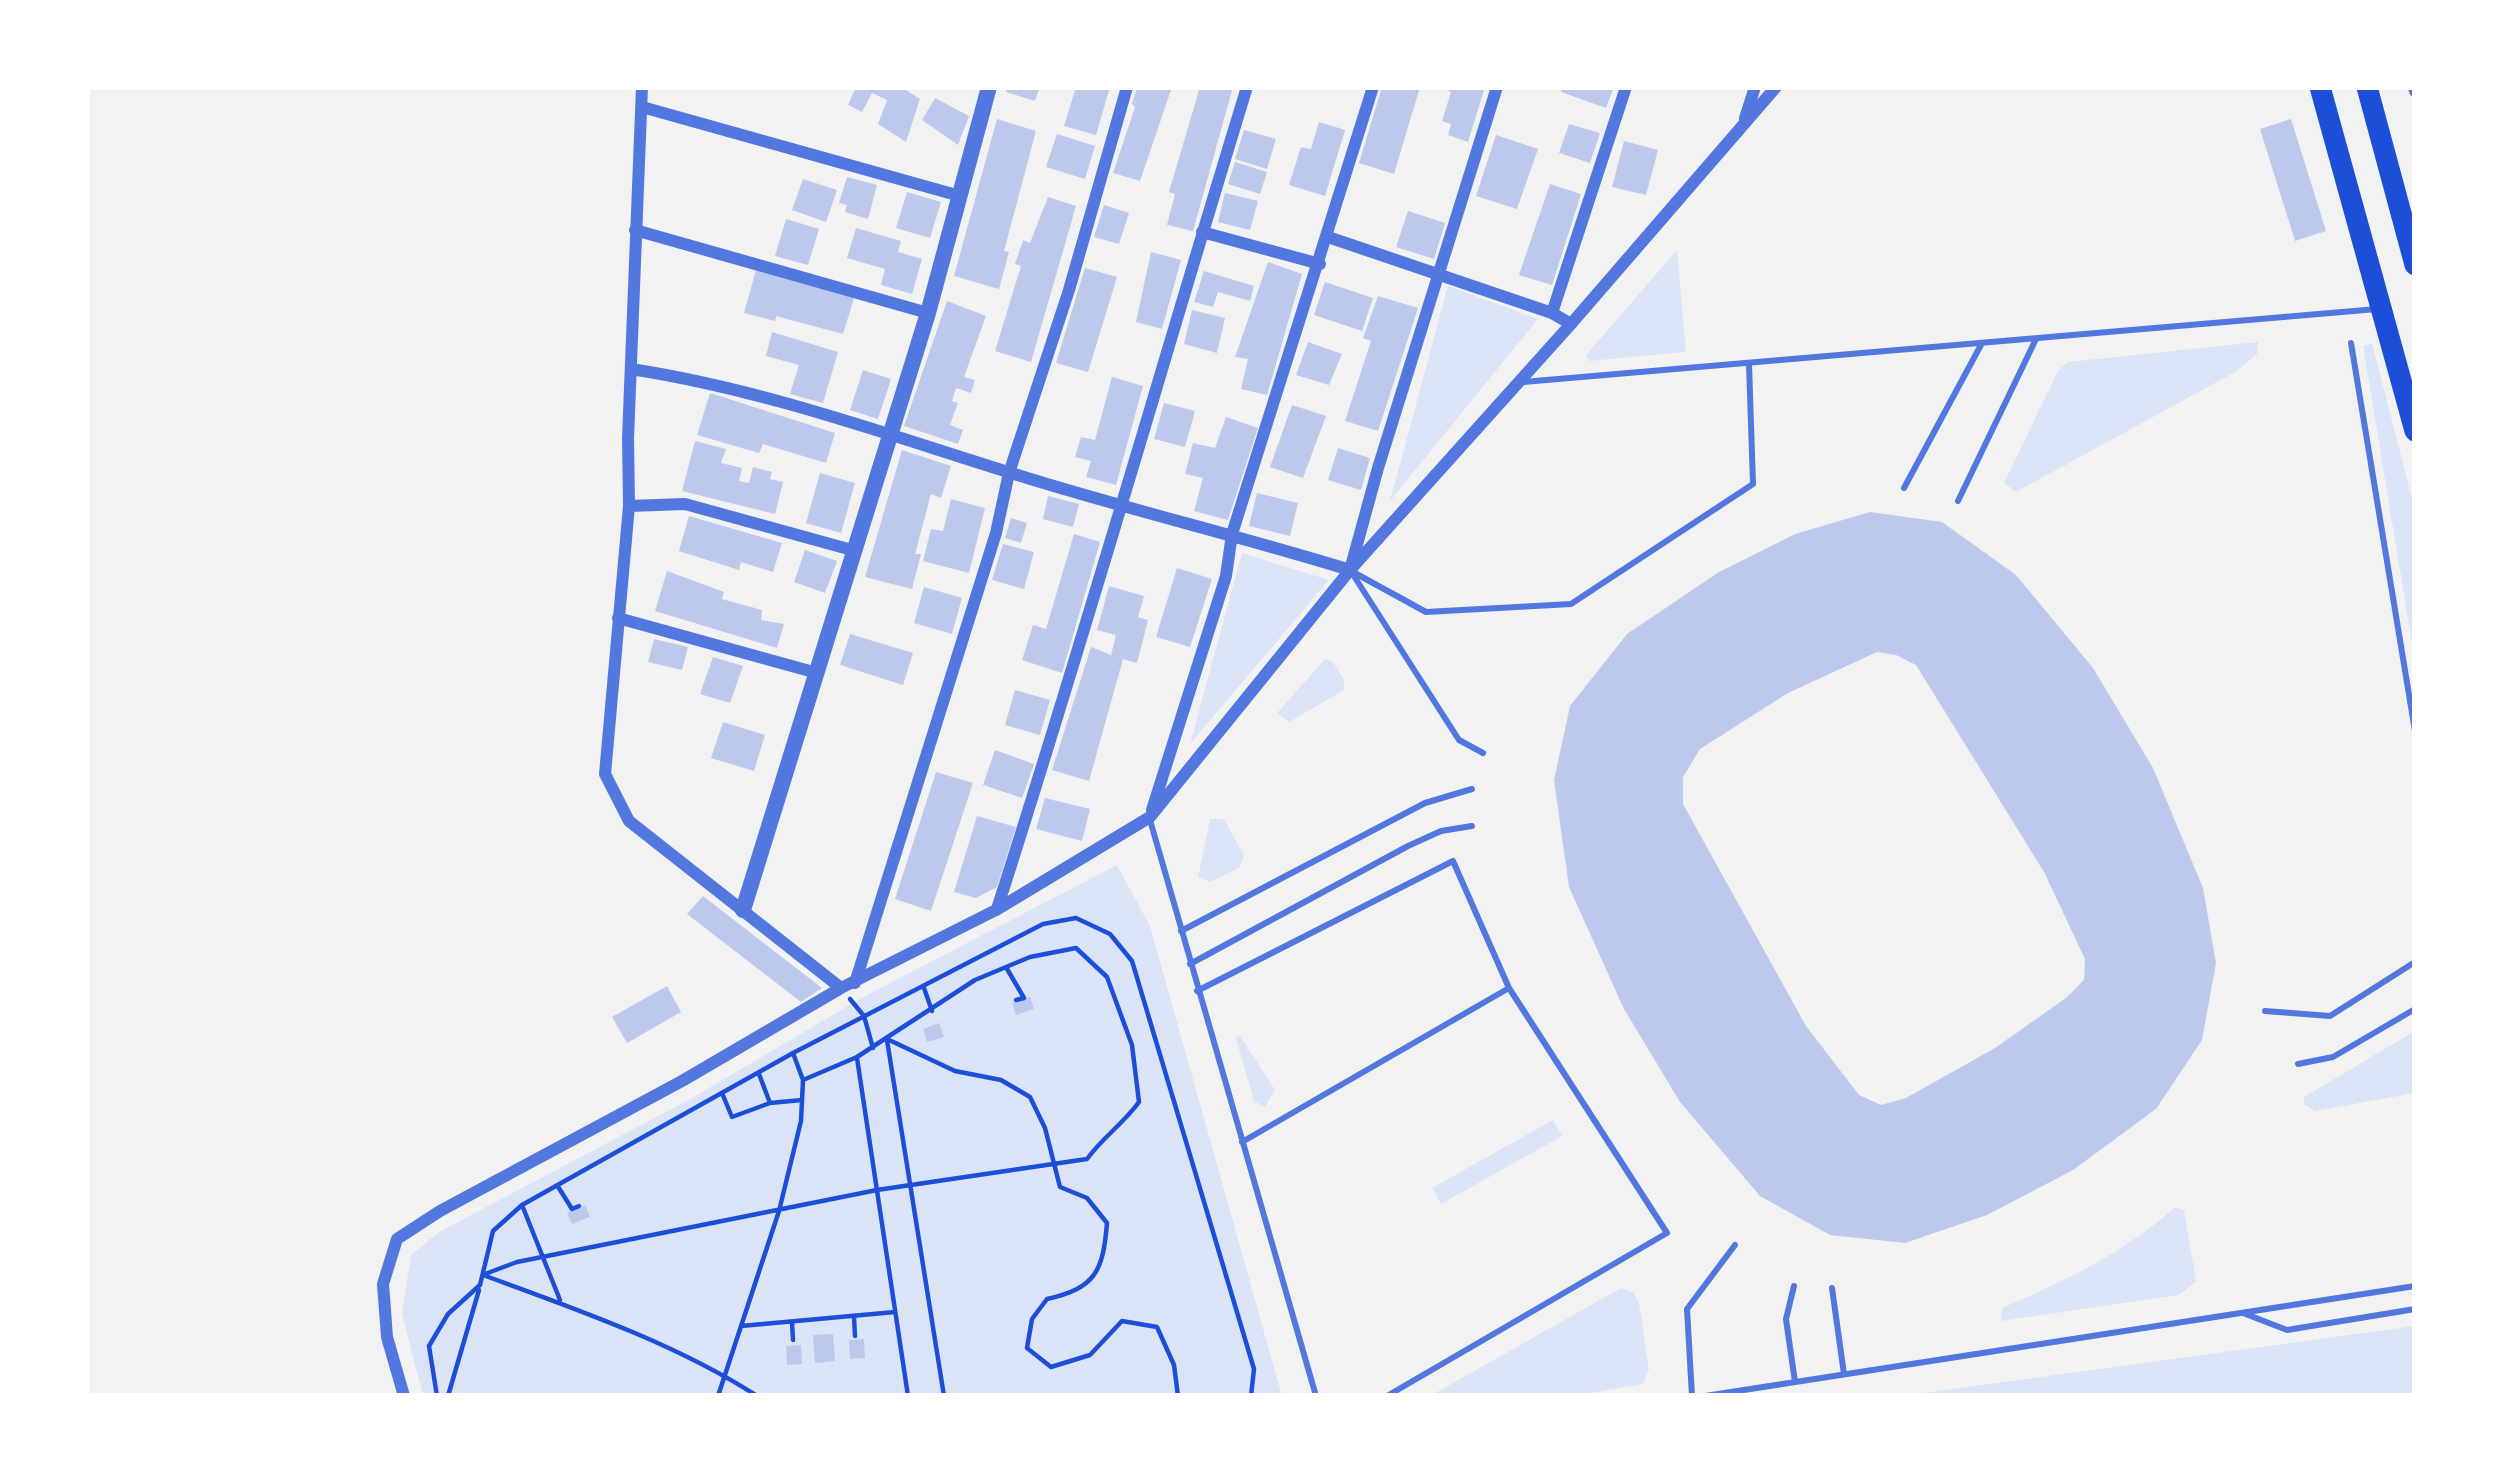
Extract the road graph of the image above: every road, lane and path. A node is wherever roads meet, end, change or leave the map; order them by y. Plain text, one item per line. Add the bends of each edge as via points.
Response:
1 (642, 87) edge
2 (989, 87) edge
3 (1127, 87) edge
4 (1247, 87) edge
5 (1373, 87) edge
6 (1497, 87) edge
7 (1626, 87) edge
8 (1755, 87) edge
9 (1776, 87) edge
10 (2320, 87) edge
11 (2366, 87) edge
12 (642, 107) junction
13 (1743, 125) junction
14 (960, 196) junction
15 (635, 230) junction
16 (1202, 232) junction
17 (1328, 237) junction
18 (1320, 264) junction
19 (2415, 265) edge
20 (1439, 273) junction
21 (2380, 309) junction
22 (928, 313) junction
23 (1552, 313) junction
24 (1571, 324) junction
25 (2036, 339) junction
26 (2351, 343) dead end
27 (1982, 344) junction
28 (1749, 364) junction
29 (631, 369) junction
30 (1519, 382) junction
31 (2415, 431) edge
32 (889, 433) junction
33 (1009, 472) junction
34 (1904, 488) dead end
35 (1958, 501) dead end
36 (1119, 504) junction
37 (629, 506) junction
38 (1232, 533) junction
39 (852, 550) junction
40 (1350, 570) junction
41 (618, 618) junction
42 (817, 674) junction
43 (2415, 730) edge
44 (1483, 753) dead end
45 (1472, 789) dead end
46 (1150, 817) junction
47 (1472, 826) dead end
48 (743, 910) junction
49 (997, 910) junction
50 (1181, 932) junction
51 (2415, 962) edge
52 (1190, 964) junction
53 (1006, 967) junction
54 (923, 985) junction
55 (848, 986) junction
56 (1509, 988) junction
57 (1197, 991) junction
58 (1016, 1000) dead end
59 (2415, 1009) edge
60 (932, 1011) junction
61 (2265, 1011) dead end
62 (864, 1016) junction
63 (887, 1039) junction
64 (873, 1048) junction
65 (794, 1053) junction
66 (857, 1058) junction
67 (2298, 1064) dead end
68 (758, 1073) junction
69 (803, 1080) junction
70 (722, 1093) junction
71 (802, 1100) junction
72 (770, 1102) junction
73 (1242, 1142) junction
74 (1053, 1162) junction
75 (557, 1186) junction
76 (912, 1186) junction
77 (877, 1190) junction
78 (522, 1205) junction
79 (579, 1205) dead end
80 (779, 1210) junction
81 (1735, 1245) dead end
82 (542, 1259) junction
83 (482, 1275) junction
84 (480, 1285) junction
85 (1794, 1286) dead end
86 (2415, 1286) edge
87 (1832, 1288) dead end
88 (561, 1304) junction
89 (2415, 1309) edge
90 (896, 1312) junction
91 (2242, 1312) junction
92 (854, 1316) junction
93 (822, 1318) junction
94 (792, 1321) junction
95 (741, 1326) junction
96 (823, 1332) dead end
97 (855, 1336) dead end
98 (793, 1340) dead end
99 (1844, 1374) junction
100 (727, 1376) junction
101 (1795, 1382) junction
102 (404, 1396) edge
103 (437, 1396) edge
104 (448, 1396) edge
105 (718, 1396) edge
106 (757, 1396) edge
107 (908, 1396) edge
108 (944, 1396) edge
109 (1178, 1396) edge
110 (1251, 1396) edge
111 (1316, 1396) edge
112 (1388, 1396) edge
113 (1692, 1396) edge
114 (1705, 1396) edge

1 - 12 street
2 - 14 street
3 - 33 street
4 - 16 street
5 - 17 street
6 - 20 street
7 - 23 street
8 - 13 street
9 - 13 street
10 - 21 main road
11 - 19 main road
12 - 14 street
12 - 15 street
13 - 24 street
14 - 22 street
15 - 22 street
15 - 29 street
16 - 18 street
16 - 36 street
17 - 18 street
17 - 20 street
18 - 38 street
20 - 23 street
20 - 40 street
21 - 25 lane
21 - 31 main road
22 - 32 street
23 - 24 street
24 - 30 street
25 - 27 lane
25 - 35 lane
26 - 43 lane
27 - 28 lane
27 - 34 lane
28 - 30 lane
28 - 40 lane via 1753,484 1571,604 1426,612
29 - 32 street via 711,381
29 - 37 street
30 - 40 street
32 - 33 street
32 - 39 street
33 - 36 street
33 - 55 street
36 - 38 street
36 - 49 street
37 - 39 street via 686,504
37 - 41 street
38 - 40 street
38 - 46 street via 1226,576
39 - 42 street
40 - 44 lane via 1459,740
40 - 46 street
41 - 42 street
41 - 48 street via 605,774 629,821
42 - 48 street
45 - 50 lane via 1425,803
46 - 49 street
46 - 50 lane
47 - 52 lane via 1408,846
48 - 55 street
49 - 55 street
50 - 52 lane
51 - 61 lane via 2330,1016
52 - 57 lane
53 - 58 path via 1024,998
53 - 60 path
53 - 74 path via 1076,948 1107,977 1132,1045 1138,1102 1124,1123 1088,1159
54 - 60 path
54 - 62 path
54 - 110 path via 1043,924 1076,918 1110,934 1132,961 1254,1369
55 - 102 street via 398,1239 383,1284
56 - 57 lane via 1453,861
56 - 73 lane
56 - 112 lane via 1666,1233
57 - 73 lane
59 - 67 lane via 2332,1057
60 - 63 path
62 - 64 path
62 - 65 path
63 - 64 path
63 - 74 path via 1030,1097
63 - 76 path
64 - 66 path
65 - 68 path
65 - 69 path
66 - 69 path
66 - 77 path
68 - 70 path
68 - 72 path
69 - 71 path
70 - 72 path via 732,1118
70 - 75 path
71 - 72 path
71 - 80 path
73 - 111 lane
74 - 76 path
74 - 109 path via 1060,1187 1087,1198 1106,1223 1104,1261 1080,1291 1047,1299 1032,1319 1028,1348 1051,1367 1090,1355 1122,1321 1157,1327
75 - 78 path
75 - 79 path via 572,1209
76 - 77 path
76 - 108 path
77 - 80 path
77 - 90 path
78 - 82 path
78 - 83 path via 493,1231
80 - 82 path
80 - 95 path
81 - 113 lane via 1687,1310
82 - 83 path
82 - 88 path
83 - 84 path
83 - 88 path
84 - 103 path via 429,1346
84 - 104 path
85 - 101 lane via 1786,1319
86 - 91 lane
87 - 99 lane
88 - 100 path
89 - 91 lane via 2287,1330
90 - 92 path
90 - 107 path
91 - 99 lane
92 - 93 path
92 - 97 path
93 - 94 path
93 - 96 path
94 - 95 path
94 - 98 path
95 - 100 path
99 - 101 lane
100 - 105 path
100 - 106 path
101 - 114 lane

